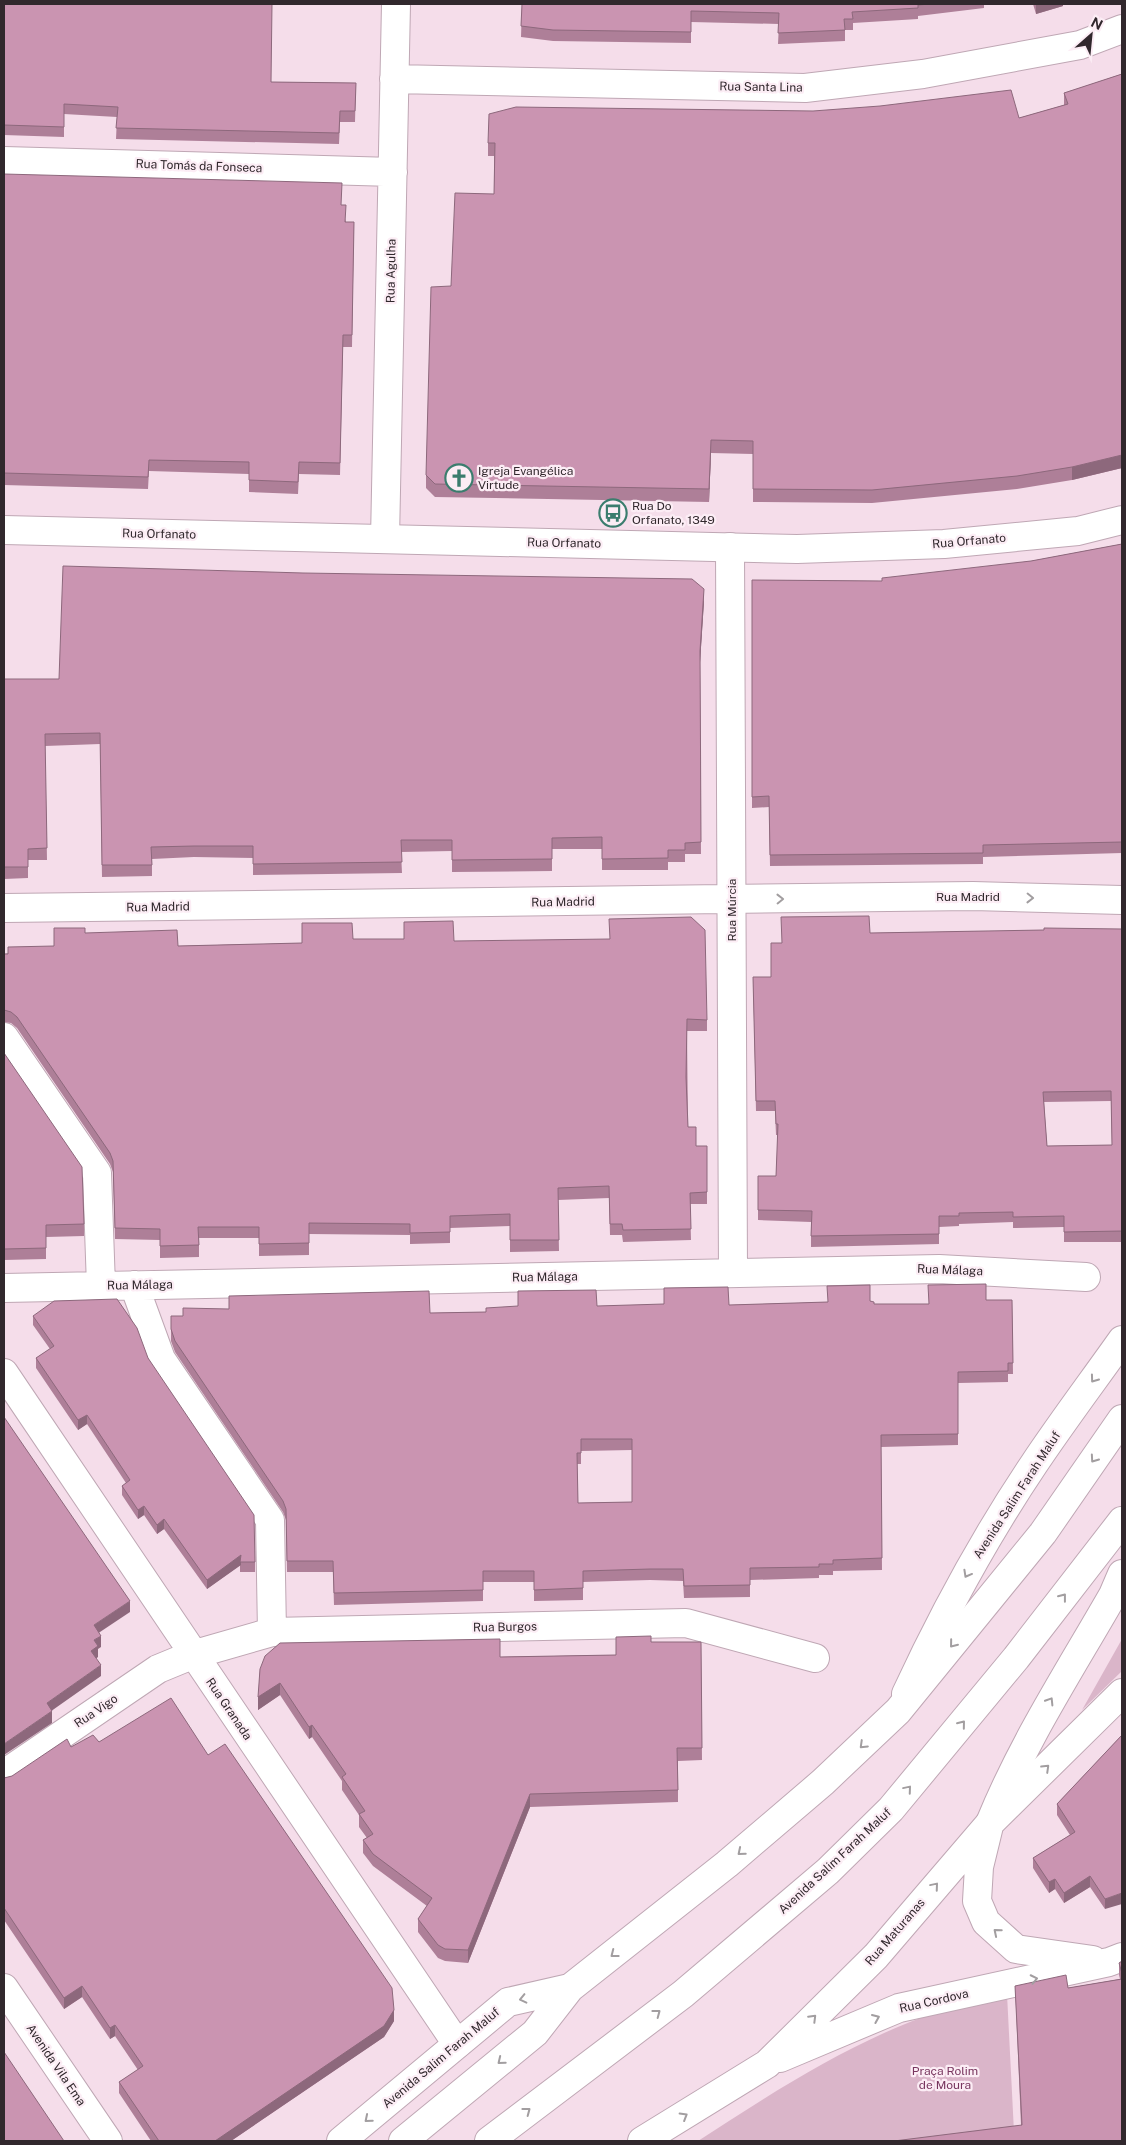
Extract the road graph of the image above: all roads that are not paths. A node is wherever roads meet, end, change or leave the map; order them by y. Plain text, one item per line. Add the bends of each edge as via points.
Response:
1 (396, 4) edge
2 (1122, 29) edge
3 (394, 79) junction
4 (4, 161) edge
5 (393, 172) junction
6 (1122, 520) edge
7 (4, 530) edge
8 (385, 539) junction
9 (730, 547) junction
10 (732, 900) junction
11 (1122, 900) edge
12 (4, 908) edge
13 (4, 1038) edge
14 (733, 1273) junction
15 (1086, 1277) dead end
16 (134, 1285) junction
17 (101, 1286) junction
18 (4, 1288) edge
19 (1122, 1340) edge
20 (4, 1373) edge
21 (1122, 1419) edge
22 (1122, 1521) edge
23 (1122, 1574) edge
24 (272, 1632) junction
25 (192, 1655) junction
26 (815, 1658) dead end
27 (1122, 1693) edge
28 (898, 1711) junction
29 (4, 1774) edge
30 (990, 1822) junction
31 (1116, 1960) edge
32 (4, 1988) edge
33 (570, 1988) junction
34 (457, 2044) junction
35 (767, 2064) junction
36 (108, 2141) edge
37 (341, 2141) edge
38 (403, 2141) edge
39 (489, 2141) edge
40 (642, 2141) edge

1 - 3 main road, Rua Agulha
2 - 3 main road, Rua Santa Lina via 1080,45 943,70 805,88
3 - 5 main road, Rua Agulha
4 - 5 main road, Rua Tomás da Fonseca
5 - 8 main road, Rua Agulha
6 - 9 main road, Rua Orfanato via 1078,531 944,544 797,549
7 - 8 main road, Rua Orfanato
8 - 9 main road, Rua Orfanato
9 - 10 main road, Rua Múrcia
10 -> 11 main road, Rua Madrid via 973,896
10 - 12 main road, Rua Madrid
10 - 14 main road, Rua Múrcia
13 - 17 main road via 97,1173
14 - 15 main road, Rua Málaga via 939,1269
14 - 16 main road, Rua Málaga
16 - 17 main road, Rua Málaga
16 - 24 main road via 161,1359 270,1520
17 - 18 main road, Rua Málaga
19 -> 28 main road, Avenida Salim Farah Maluf via 1034,1464 982,1547 935,1632
20 - 25 main road, Rua Granada
21 -> 28 main road, Avenida Salim Farah Maluf via 1043,1533
39 -> 22 main road, Avenida Salim Farah Maluf via 684,1994 828,1870 891,1810
30 -> 23 main road via 1038,1720 1113,1595
24 - 25 main road, Rua Burgos
24 - 26 main road, Rua Burgos via 686,1623
25 - 29 main road, Rua Vigo via 158,1669
25 - 34 main road, Rua Granada
30 -> 27 main road, Rua Maturanas
28 -> 33 main road, Avenida Salim Farah Maluf via 823,1782 727,1864
31 -> 30 main road, Rua Cordova via 1016,1949 986,1922 977,1900
35 -> 30 main road, Rua Maturanas via 876,1956
35 -> 31 main road, Rua Cordova via 899,2008
32 - 36 main road, Avenida Vila Ema
33 -> 34 main road, Avenida Salim Farah Maluf via 508,2002
33 -> 38 main road via 535,2033
34 -> 37 main road, Avenida Salim Farah Maluf
40 -> 35 main road, Rua Maturanas

